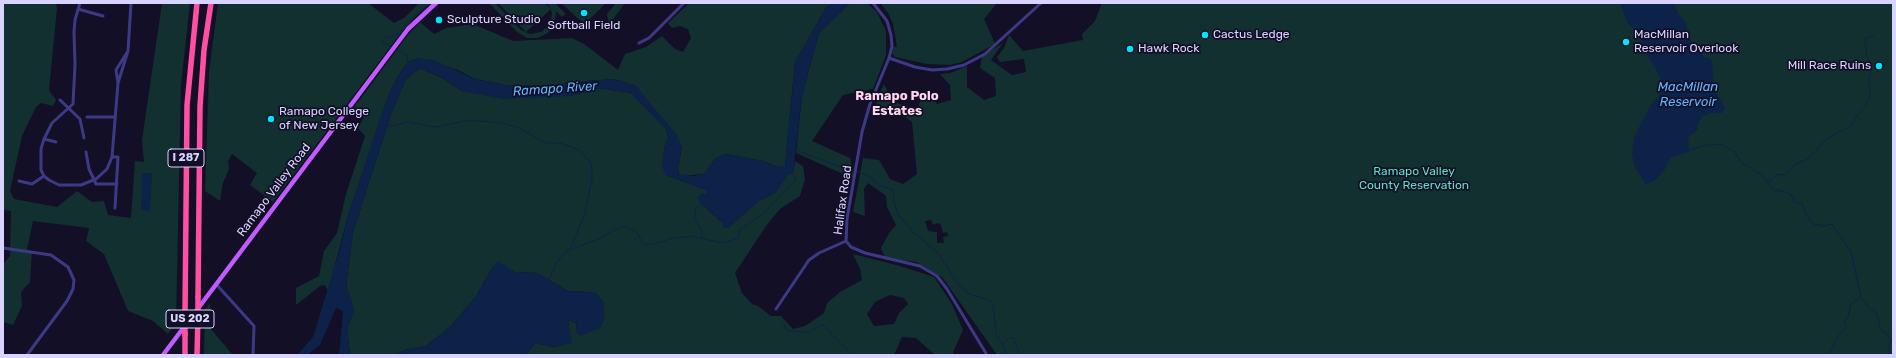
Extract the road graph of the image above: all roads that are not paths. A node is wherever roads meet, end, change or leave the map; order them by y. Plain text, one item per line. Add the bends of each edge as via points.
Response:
1 (80, 3) edge
2 (131, 3) edge
3 (197, 3) edge
4 (211, 3) edge
5 (436, 3) edge
6 (684, 3) edge
7 (873, 3) edge
8 (1041, 3) edge
9 (78, 9) junction
10 (103, 16) dead end
11 (639, 42) dead end
12 (128, 51) junction
13 (889, 58) junction
14 (118, 83) junction
15 (60, 100) dead end
16 (70, 109) junction
17 (87, 117) dead end
18 (114, 117) junction
19 (84, 138) dead end
20 (44, 139) junction
21 (56, 142) dead end
22 (86, 152) dead end
23 (112, 157) junction
24 (44, 176) junction
25 (93, 180) junction
26 (19, 181) dead end
27 (117, 184) junction
28 (115, 208) dead end
29 (846, 241) junction
30 (3, 248) edge
31 (216, 284) junction
32 (776, 309) dead end
33 (27, 355) edge
34 (163, 355) edge
35 (185, 355) edge
36 (197, 355) edge
37 (253, 355) edge
38 (987, 355) edge

1 - 9 street
2 - 12 street
3 - 35 highway, I 287, bridge via 187,112
4 - 36 highway, I 287, bridge via 204,50 200,112
5 - 31 main road, Ramapo Valley Road / US 202 via 408,30
6 - 11 street via 649,38
7 - 13 street, Halifax Road via 890,28 892,40
8 - 13 street via 985,54 964,65 932,70
9 - 10 street
9 - 16 street via 74,32 74,100
12 - 14 street
12 - 14 street via 116,70
13 - 29 street, Halifax Road via 866,118 855,173
14 - 18 street
15 - 16 street
16 - 19 street via 80,119
16 - 20 street via 52,123
17 - 18 street
18 - 23 street
20 - 21 street
20 - 24 street via 40,163
22 - 25 street
23 - 25 street via 104,173
23 - 27 street via 118,158
24 - 25 street via 54,183 66,186 81,185
24 - 26 street via 32,184
25 - 27 street via 96,184
27 - 28 street
29 - 32 street via 809,260
29 - 38 street, Halifax Road via 850,247 859,251 875,257 920,266 937,276
30 - 33 street via 50,254 65,264 73,275 73,289 67,302
31 - 34 main road, Ramapo Valley Road / US 202
31 - 37 street via 254,326

